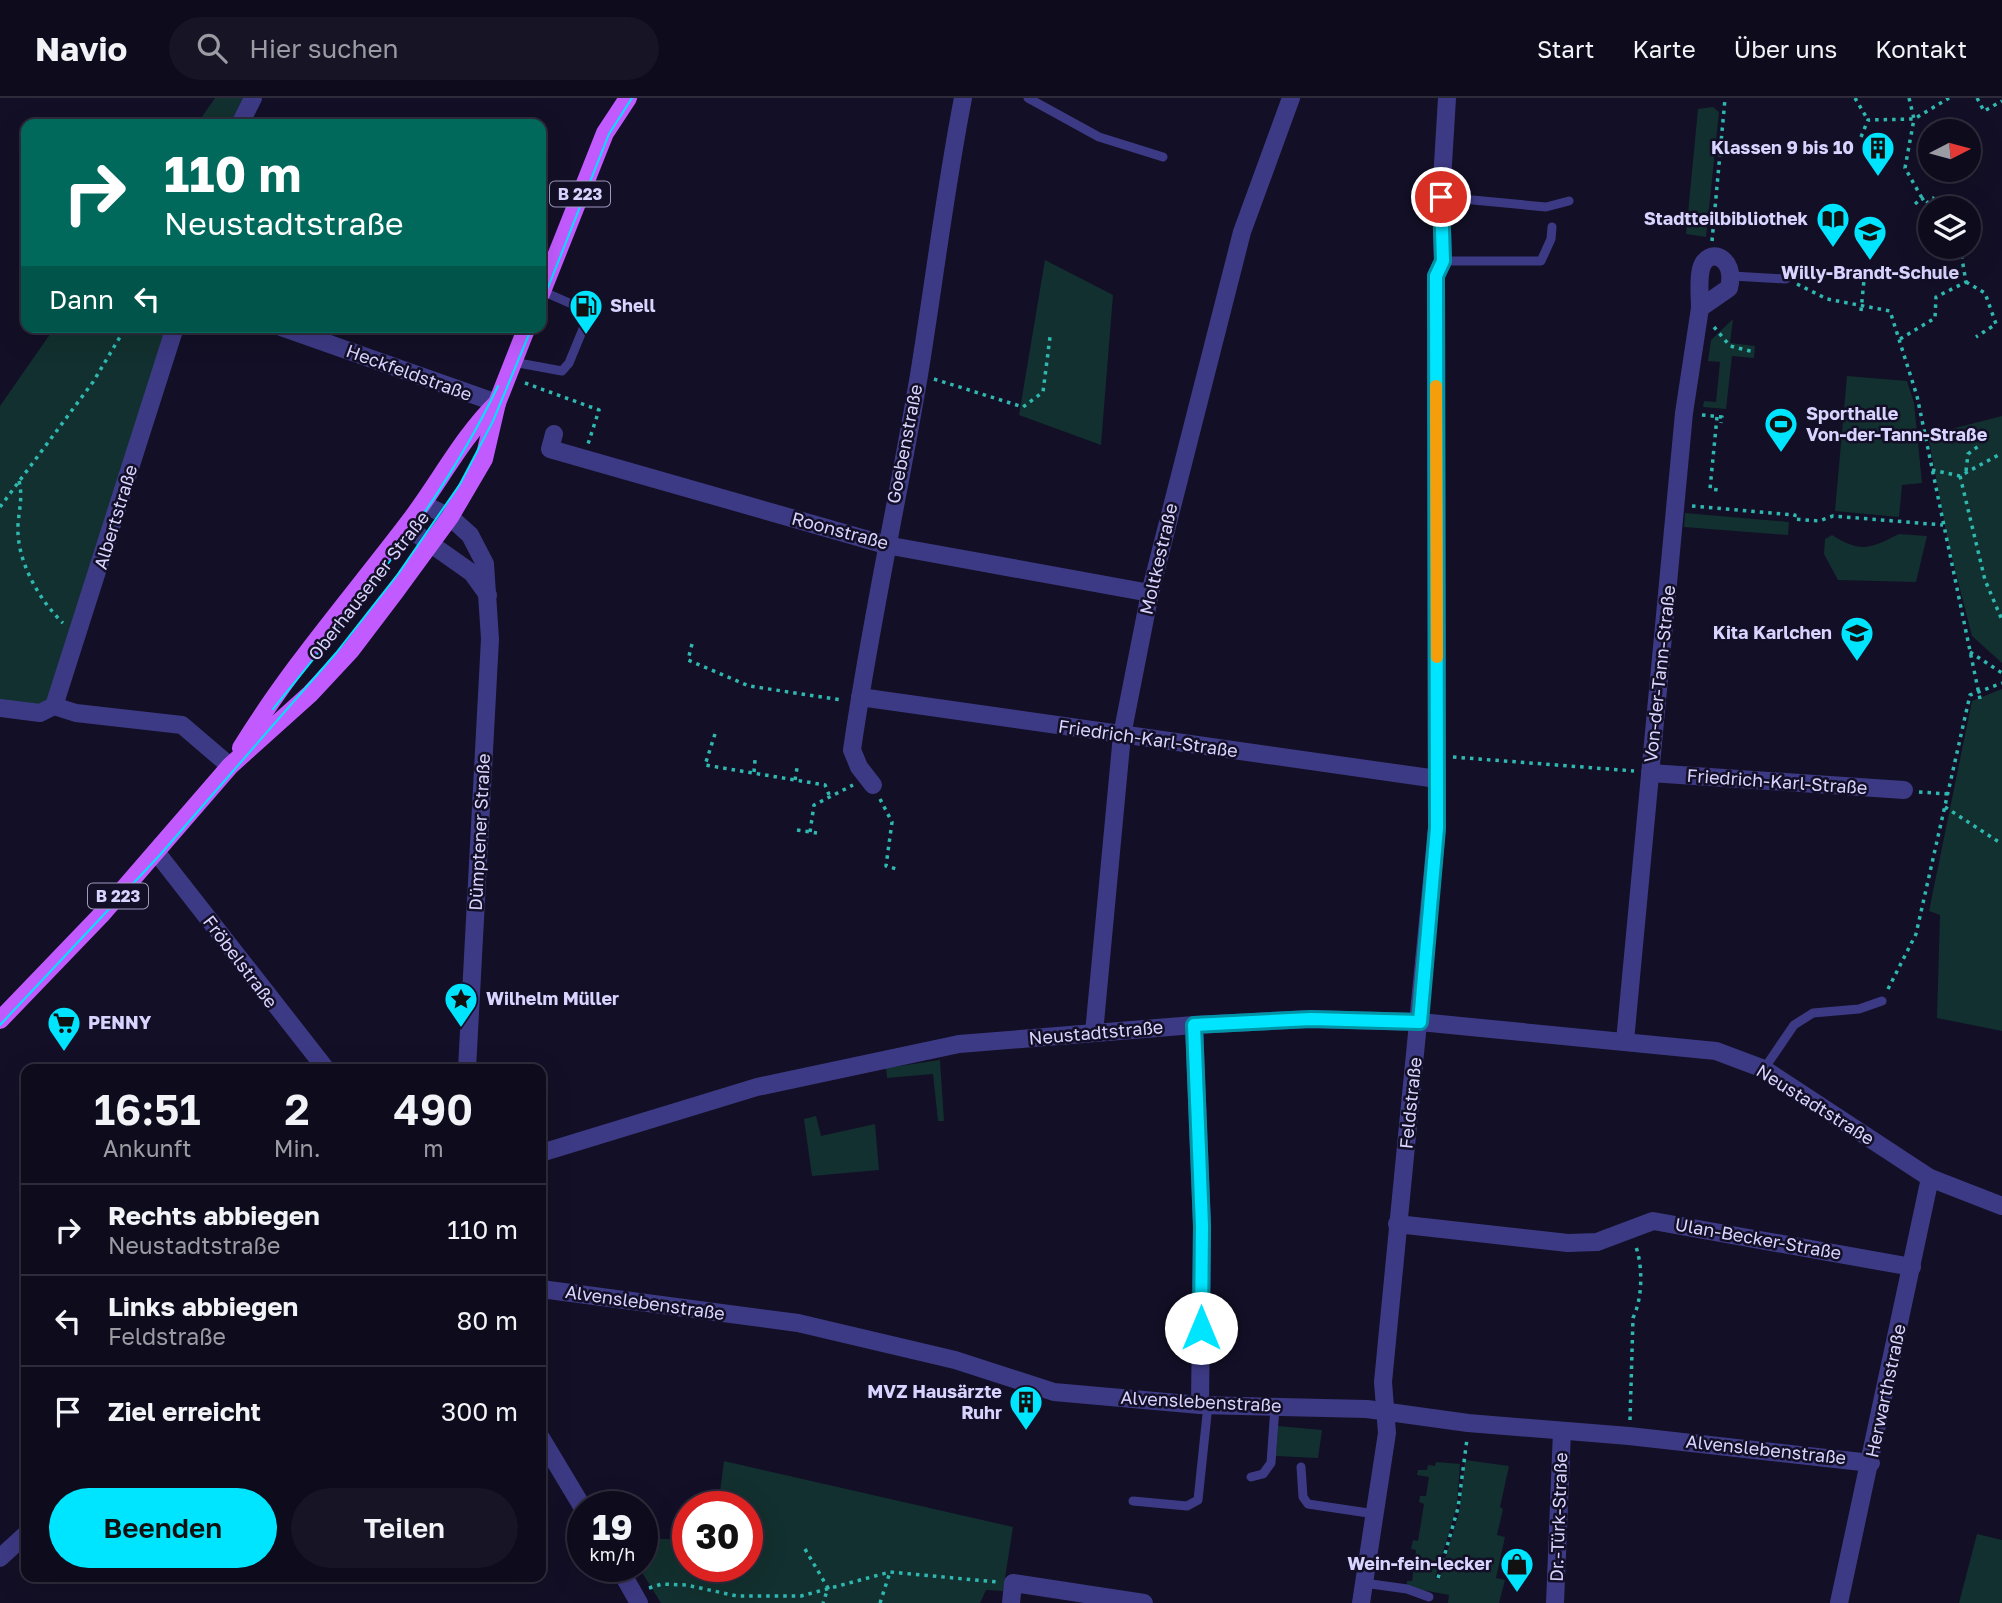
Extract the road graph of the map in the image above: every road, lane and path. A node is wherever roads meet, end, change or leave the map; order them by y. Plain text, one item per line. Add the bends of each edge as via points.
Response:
1 (253, 98) edge
2 (628, 98) edge
3 (963, 98) edge
4 (1028, 98) edge
5 (1291, 98) edge
6 (1447, 98) edge
7 (1856, 98) edge
8 (1909, 98) edge
9 (1949, 98) edge
10 (1977, 98) edge
11 (1725, 99) edge
12 (2002, 101) edge
13 (242, 119) edge
14 (1914, 119) junction
15 (1868, 120) junction
16 (1861, 137) dead end
17 (1163, 157) dead end
18 (1921, 196) edge
19 (1441, 197) junction
20 (1569, 201) dead end
21 (1918, 201) edge
22 (1915, 204) dead end
23 (1552, 227) dead end
24 (1712, 257) junction
25 (1962, 259) edge
26 (1443, 261) junction
27 (1732, 276) junction
28 (1786, 279) joint
29 (546, 280) edge
30 (1864, 280) dead end
31 (1966, 282) junction
32 (546, 295) edge
33 (1699, 308) junction
34 (1861, 311) dead end
35 (122, 333) edge
36 (173, 333) edge
37 (298, 333) edge
38 (525, 333) edge
39 (1050, 337) dead end
40 (1976, 337) dead end
41 (1900, 339) junction
42 (1754, 352) dead end
43 (510, 369) junction
44 (919, 375) junction
45 (497, 403) junction
46 (1684, 413) junction
47 (1717, 417) junction
48 (1721, 423) dead end
49 (554, 434) dead end
50 (1980, 445) dead end
51 (2002, 453) edge
52 (583, 459) junction
53 (1932, 470) junction
54 (1965, 473) junction
55 (1960, 476) junction
56 (19, 481) junction
57 (1719, 490) dead end
58 (423, 504) junction
59 (1676, 505) junction
60 (0, 507) edge
61 (450, 517) junction
62 (408, 524) junction
63 (1943, 525) junction
64 (431, 543) junction
65 (886, 545) junction
66 (1150, 593) junction
67 (488, 595) junction
68 (2002, 620) edge
69 (79, 636) junction
70 (692, 644) dead end
71 (1970, 652) junction
72 (2002, 673) edge
73 (768, 682) dead end
74 (2002, 683) edge
75 (767, 689) junction
76 (1979, 692) junction
77 (1980, 699) dead end
78 (859, 700) junction
79 (54, 706) junction
80 (0, 708) edge
81 (715, 734) dead end
82 (1122, 736) junction
83 (1437, 757) junction
84 (755, 761) dead end
85 (230, 766) junction
86 (797, 768) dead end
87 (754, 773) junction
88 (1650, 773) junction
89 (1437, 779) junction
90 (795, 780) junction
91 (870, 781) junction
92 (1904, 790) joint
93 (1948, 794) junction
94 (830, 797) junction
95 (1945, 807) junction
96 (797, 830) dead end
97 (810, 832) junction
98 (817, 833) dead end
99 (2002, 845) edge
100 (156, 853) junction
101 (900, 870) dead end
102 (1882, 1001) joint
103 (0, 1020) edge
104 (1420, 1022) junction
105 (1194, 1025) junction
106 (1094, 1033) junction
107 (1625, 1041) junction
108 (322, 1064) edge
109 (467, 1064) edge
110 (1764, 1069) junction
111 (546, 1152) edge
112 (1930, 1178) junction
113 (2002, 1206) edge
114 (1397, 1224) junction
115 (1629, 1229) junction
116 (1912, 1267) junction
117 (546, 1290) edge
118 (1204, 1405) junction
119 (1275, 1407) junction
120 (1385, 1414) junction
121 (1468, 1423) junction
122 (1562, 1431) junction
123 (1629, 1436) junction
124 (546, 1446) edge
125 (1871, 1463) junction
126 (1301, 1467) dead end
127 (1251, 1477) dead end
128 (573, 1491) edge
129 (1133, 1501) dead end
130 (1376, 1515) junction
131 (21, 1539) edge
132 (806, 1549) dead end
133 (0, 1558) edge
134 (890, 1572) junction
135 (1438, 1578) dead end
136 (627, 1582) edge
137 (1013, 1583) junction
138 (1364, 1583) junction
139 (828, 1588) junction
140 (1429, 1597) dead end
141 (636, 1598) edge
142 (823, 1603) edge
143 (880, 1603) edge
144 (1011, 1603) edge
145 (1144, 1603) edge
146 (1361, 1603) edge
147 (1555, 1603) edge
148 (1839, 1603) edge

1 - 13 street
2 - 29 main road, B 223 via 604,133
3 - 44 street, Goebenstraße
4 - 17 lane via 1099,137
5 - 66 street, Moltkestraße via 1242,232
6 - 19 street, Feldstraße
7 - 15 path
8 - 14 path
9 - 14 path
10 - 12 path via 1984,111
11 - 24 path
14 - 15 path
14 - 18 path via 1905,168
15 - 16 path
19 - 20 lane via 1546,207
19 - 26 street, Feldstraße
21 - 22 path
23 - 26 lane via 1542,261
24 - 27 street via 1730,265
24 - 33 street, Von-der-Tann-Straße via 1701,269
25 - 31 path
26 - 83 street, Feldstraße via 1436,276
27 - 28 lane
27 - 33 street via 1730,288
28 - 41 path via 1827,299 1890,311
30 - 34 path, bridge
31 - 40 path via 1984,293 1996,324
31 - 41 path via 1936,297 1935,318
32 - 43 lane via 590,312 569,363 562,370
33 - 42 path via 1730,346
33 - 46 street, Von-der-Tann-Straße
35 - 56 path via 93,382
36 - 69 street, Albertstraße
37 - 45 street, Heckfeldstraße
38 - 43 main road, Oberhausener Straße / B 223
39 - 44 path via 1043,392 1023,407
41 - 53 path
43 - 45 main road, Oberhausener Straße / B 223
43 - 52 path via 599,410
44 - 65 street, Goebenstraße
45 - 58 main road, Oberhausener Straße / B 223 via 473,427
45 - 61 main road, Oberhausener Straße / B 223 via 484,459
46 - 47 path
46 - 59 street, Von-der-Tann-Straße
47 - 48 path via 1722,418
47 - 57 path via 1710,489
49 - 52 street, Roonstraße via 550,449
50 - 54 path via 1968,454
51 - 54 path
52 - 65 street, Roonstraße
53 - 55 path
53 - 63 path
54 - 55 path
55 - 68 path via 1985,580
56 - 60 path
56 - 69 path via 22,559 60,620
58 - 61 street, Dümptener Straße
58 - 62 main road, Oberhausener Straße / B 223
59 - 63 path via 1819,521 1833,516
59 - 88 street, Von-der-Tann-Straße
61 - 64 main road, Oberhausener Straße / B 223
61 - 67 street, Dümptener Straße via 477,544 485,564
62 - 64 street
62 - 85 main road, Oberhausener Straße / B 223 via 274,696
63 - 71 path
64 - 67 street via 472,573
64 - 85 main road, Oberhausener Straße / B 223 via 351,650
65 - 66 street, Roonstraße
65 - 78 street, Goebenstraße
66 - 82 street, Moltkestraße
67 - 109 street, Dümptener Straße via 490,639
69 - 79 street, Albertstraße
70 - 75 path via 688,660
71 - 72 path
71 - 76 path
73 - 75 path
74 - 76 path
75 - 78 path
76 - 77 path
76 - 93 path via 1970,695
78 - 82 street, Friedrich-Karl-Straße
78 - 91 street, Goebenstraße via 852,750
79 - 80 street via 40,713
79 - 85 street via 76,713 182,725
81 - 87 path via 705,765
82 - 89 street, Friedrich-Karl-Straße
82 - 106 street, Moltkestraße
83 - 88 path
83 - 89 street, Feldstraße
84 - 87 path
85 - 100 main road, Oberhausener Straße / B 223
86 - 90 path
87 - 90 path
88 - 92 street, Friedrich-Karl-Straße
88 - 107 street, Von-der-Tann-Straße
89 - 104 street, Feldstraße via 1433,887
90 - 94 path via 825,785
91 - 94 path
91 - 101 path via 892,822 886,866
92 - 93 path
93 - 95 path
94 - 97 path via 814,805
95 - 99 path
95 - 102 path via 1916,934
96 - 97 path
97 - 98 path
100 - 103 main road, Oberhausener Straße / B 223
100 - 108 street, Fröbelstraße
102 - 110 lane via 1860,1009 1813,1013 1794,1026
104 - 105 street, Neustadtstraße via 1311,1019
104 - 107 street, Neustadtstraße
104 - 114 street, Feldstraße
105 - 106 street, Neustadtstraße
105 - 118 street
106 - 111 street, Neustadtstraße via 958,1044 757,1087
107 - 110 street, Neustadtstraße via 1716,1051
110 - 112 street, Neustadtstraße
112 - 113 street, Neustadtstraße
112 - 116 street, Herwarthstraße
114 - 115 street, Ulan-Becker-Straße via 1568,1243 1597,1241
114 - 120 street, Feldstraße via 1383,1382
115 - 116 street, Ulan-Becker-Straße via 1653,1221
115 - 123 path via 1641,1260 1633,1318
116 - 125 street, Herwarthstraße
117 - 118 street, Alvenslebenstraße via 798,1323 955,1360 1054,1392
118 - 119 street, Alvenslebenstraße
118 - 129 lane via 1198,1500 1187,1506
119 - 120 street, Alvenslebenstraße via 1367,1409
119 - 127 lane via 1271,1463 1263,1474
120 - 121 street, Alvenslebenstraße
120 - 130 street, Feldstraße via 1387,1433
121 - 122 street, Alvenslebenstraße
121 - 135 path via 1458,1508
122 - 123 street, Alvenslebenstraße
122 - 147 street, Dr.-Türk-Straße
123 - 125 street, Alvenslebenstraße
124 - 128 street
125 - 148 street, Herwarthstraße
126 - 130 lane via 1303,1497 1308,1504
130 - 138 street, Feldstraße
131 - 133 street
132 - 139 path
134 - 137 path
134 - 139 path
134 - 143 path
136 - 141 street
137 - 144 street
137 - 145 street
138 - 140 lane
138 - 146 street, Feldstraße
139 - 141 path via 801,1596 737,1596 662,1584
139 - 142 path

